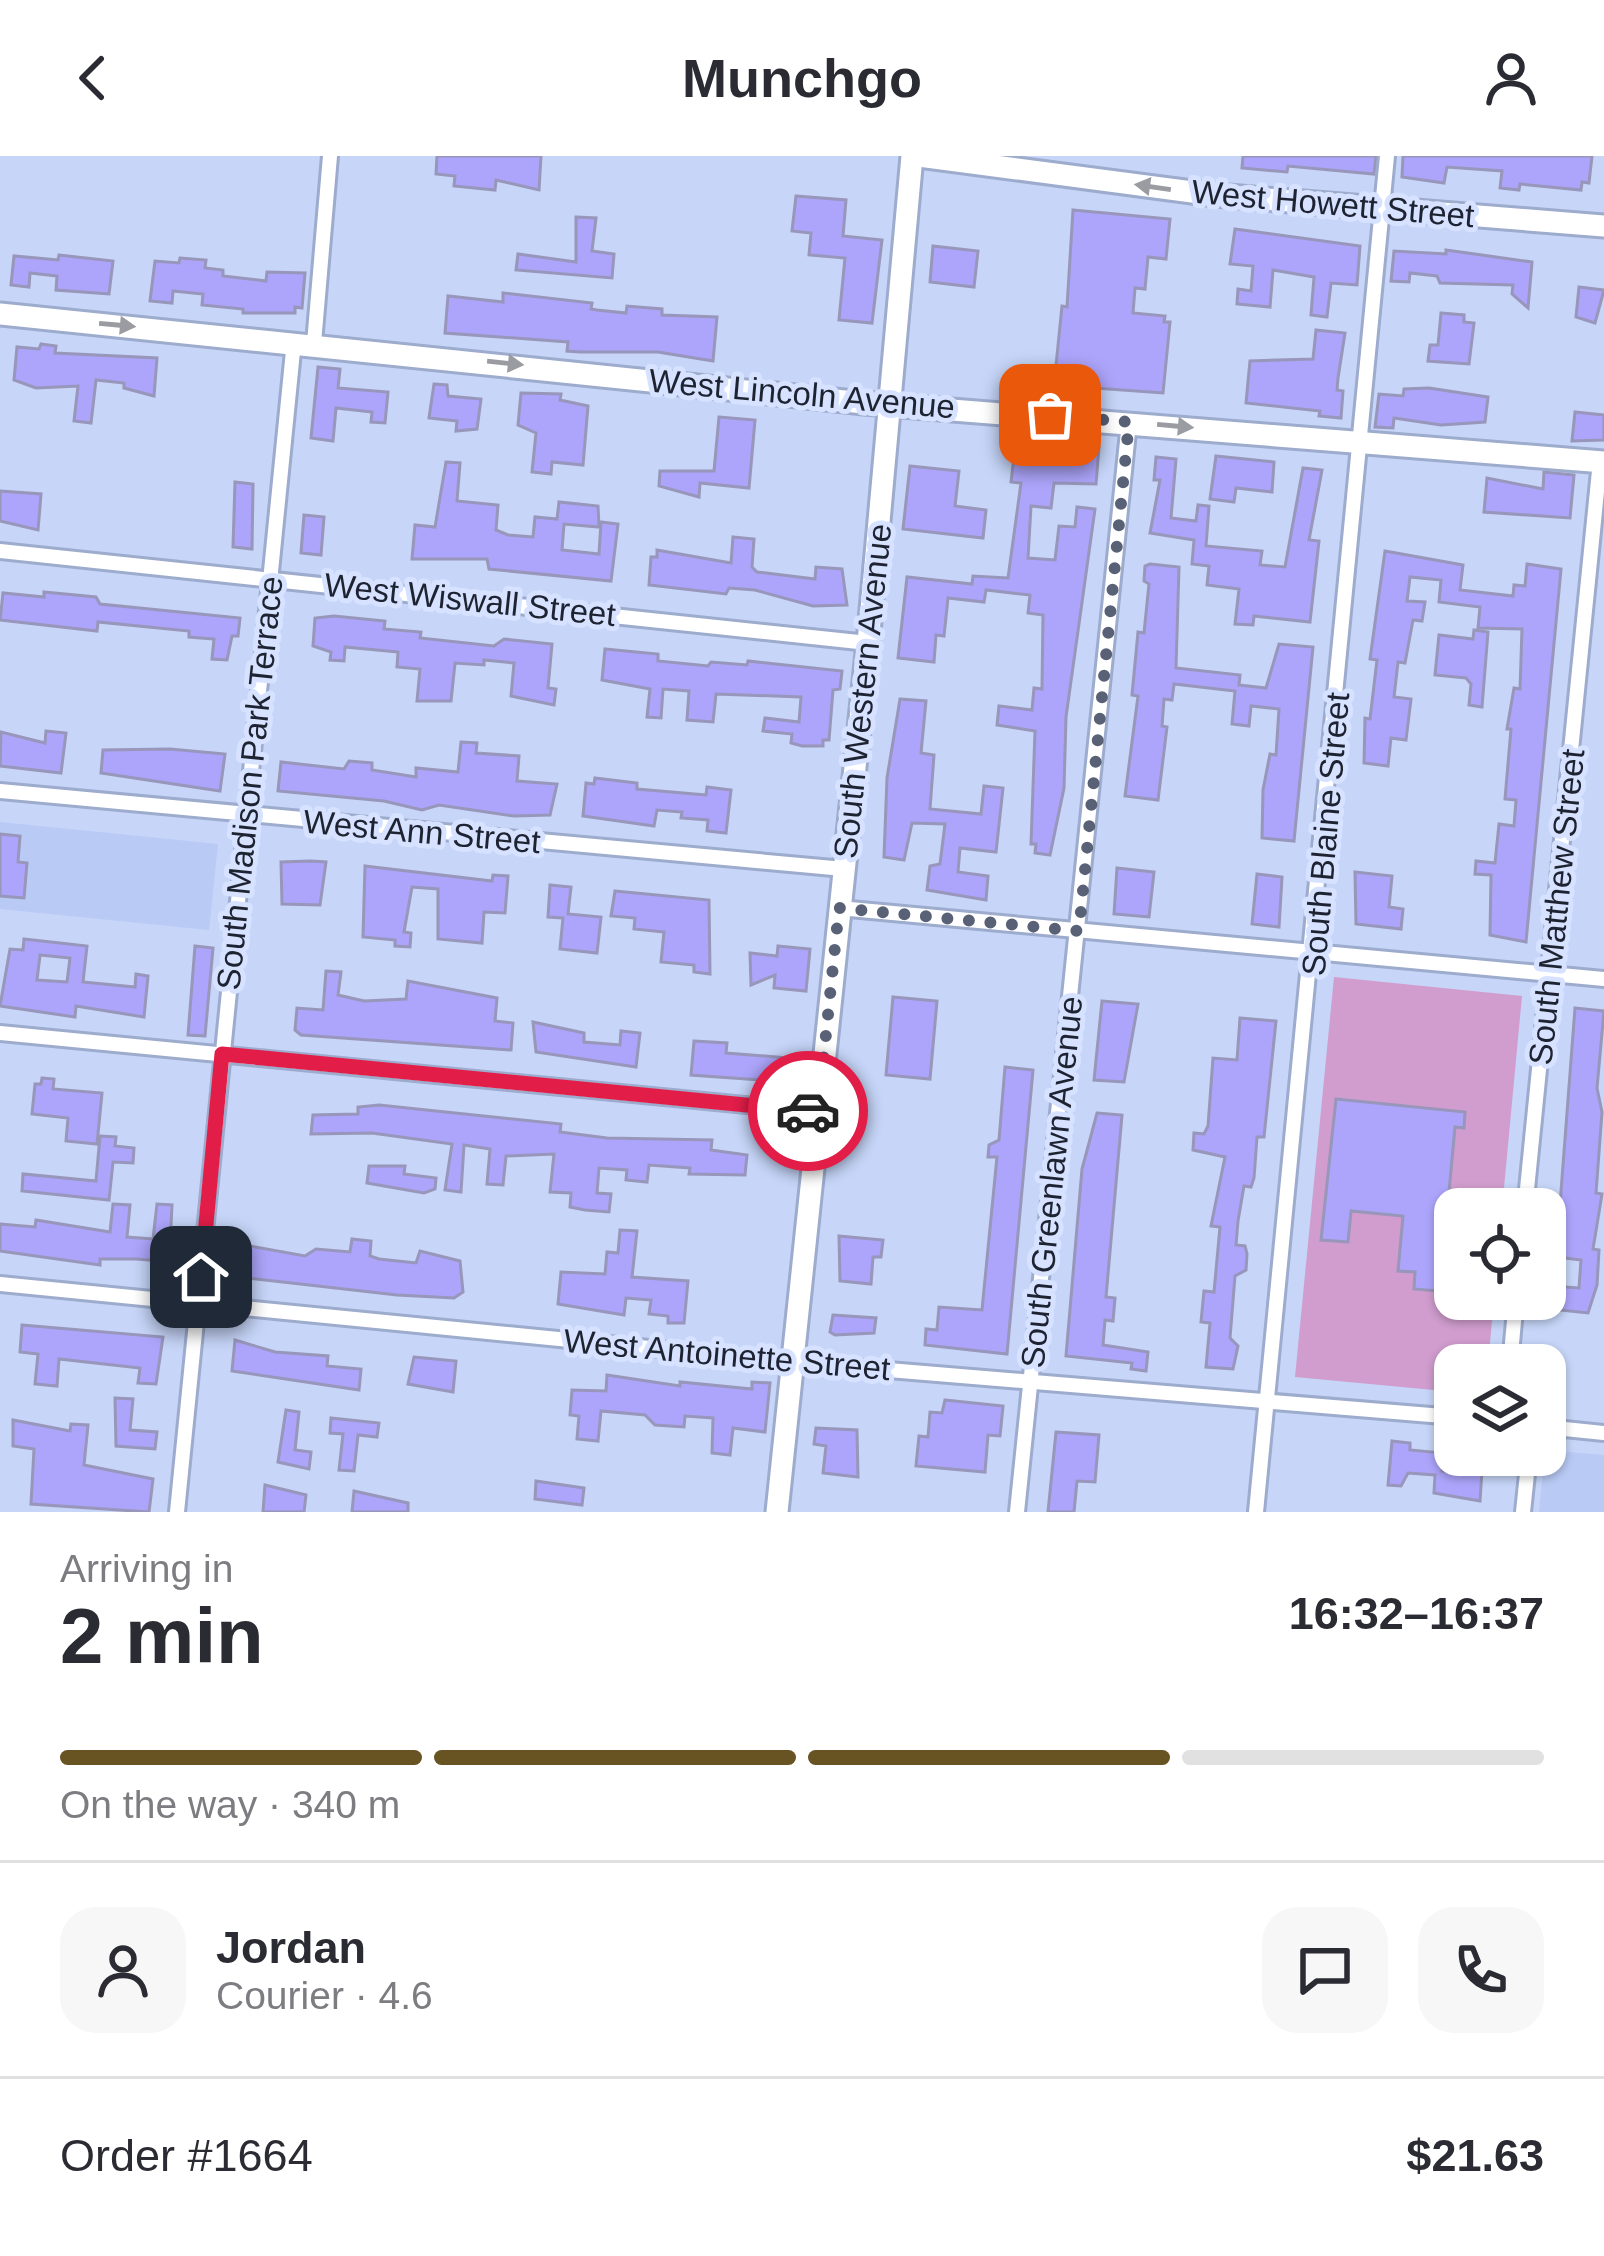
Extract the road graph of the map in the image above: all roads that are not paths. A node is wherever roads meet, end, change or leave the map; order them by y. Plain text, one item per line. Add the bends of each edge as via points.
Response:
1 (330, 156) edge
2 (916, 156) edge
3 (1387, 156) edge
4 (1382, 207) junction
5 (1604, 226) edge
6 (0, 314) edge
7 (304, 342) junction
8 (891, 405) junction
9 (1129, 422) junction
10 (1362, 441) junction
11 (1602, 462) edge
12 (0, 551) edge
13 (269, 577) junction
14 (868, 644) junction
15 (0, 791) edge
16 (247, 815) junction
17 (844, 869) junction
18 (839, 908) junction
19 (1079, 931) junction
20 (1314, 954) junction
21 (1549, 974) junction
22 (1604, 979) edge
23 (0, 1033) edge
24 (222, 1054) junction
25 (818, 1112) junction
26 (1528, 1188) edge
27 (0, 1284) edge
28 (199, 1302) junction
29 (791, 1362) junction
30 (1029, 1382) junction
31 (1266, 1402) junction
32 (1434, 1415) edge
33 (1566, 1429) edge
34 (1604, 1433) edge
35 (1527, 1476) edge
36 (177, 1512) edge
37 (777, 1512) edge
38 (1017, 1512) edge
39 (1256, 1512) edge
40 (1523, 1512) edge

1 - 7 street, South Madison Park Terrace
4 -> 2 main road, West Howett Street via 1214,195
2 - 8 main road, South Western Avenue
3 - 4 street, South Blaine Street
4 - 5 main road, West Howett Street
4 - 10 street, South Blaine Street
6 -> 7 main road, West Lincoln Avenue
7 -> 8 main road, West Lincoln Avenue
7 - 13 street, South Madison Park Terrace
8 - 9 main road, West Lincoln Avenue
8 - 14 main road, South Western Avenue
9 -> 10 main road, West Lincoln Avenue
9 - 19 street, South Greenlawn Avenue
10 - 11 main road, West Lincoln Avenue
10 - 20 street, South Blaine Street
11 - 21 street, South Matthew Street
12 - 13 street, West Wiswall Street
13 - 14 street, West Wiswall Street
13 - 16 street, South Madison Park Terrace
14 - 17 main road, South Western Avenue
15 - 16 street, West Ann Street
16 - 17 street, West Ann Street
16 - 24 street, South Madison Park Terrace
17 - 18 main road, South Western Avenue
18 - 19 street
18 - 25 main road, South Western Avenue
19 - 20 street
19 - 30 street, South Greenlawn Avenue
20 - 21 street
20 - 31 street, South Blaine Street
21 - 22 street
21 - 26 street, South Matthew Street
23 - 24 street
24 - 25 street
24 - 28 street, South Madison Park Terrace
25 - 29 main road, South Western Avenue
27 - 28 street, West Antoinette Street
28 - 29 street, West Antoinette Street
28 - 36 street, South Madison Park Terrace
29 - 30 street, West Antoinette Street
29 - 37 main road, South Western Avenue
30 - 31 street, West Antoinette Street
30 - 38 street, South Greenlawn Avenue
31 - 32 street, West Antoinette Street
31 - 39 street, South Blaine Street
33 - 34 street
35 - 40 street

